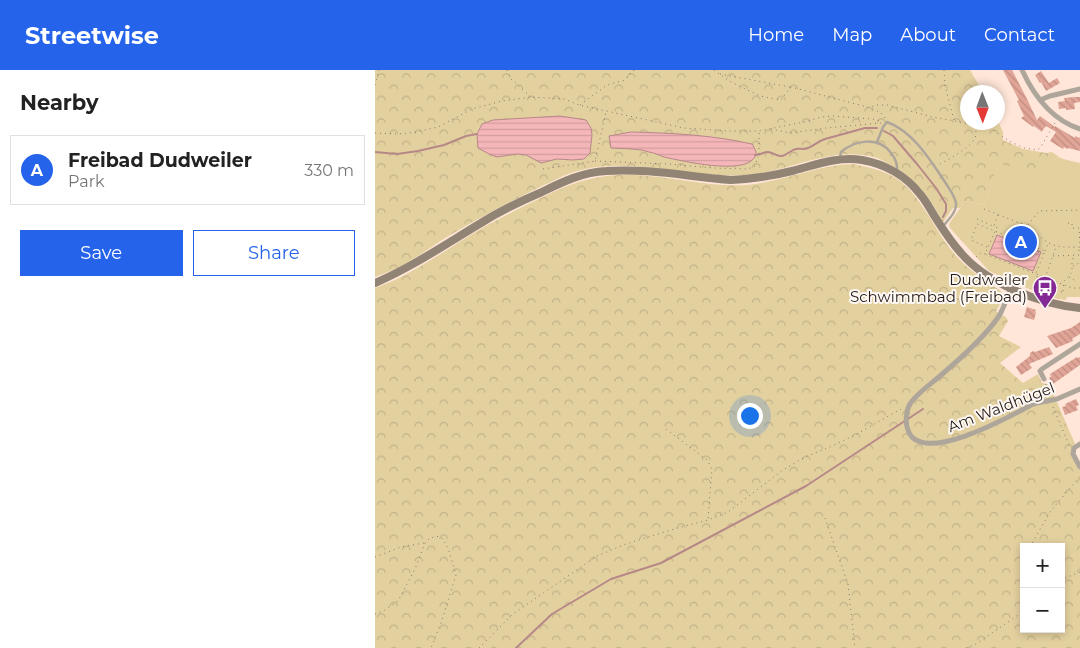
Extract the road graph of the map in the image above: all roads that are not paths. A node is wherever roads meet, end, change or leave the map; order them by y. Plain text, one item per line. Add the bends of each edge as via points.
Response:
1 (1022, 70) edge
2 (1080, 89) edge
3 (1040, 100) junction
4 (1080, 129) edge
5 (877, 142) junction
6 (840, 159) junction
7 (897, 173) junction
8 (942, 227) junction
9 (375, 283) edge
10 (1011, 288) junction
11 (1080, 308) edge
12 (1080, 344) edge
13 (1045, 381) road end
14 (1080, 389) edge
15 (1080, 444) edge
16 (1080, 467) edge

1 - 3 street
2 - 3 street
3 - 4 street via 1058,118
5 - 6 lane via 853,144 841,152
5 - 7 lane via 896,158
5 - 8 lane via 887,122 896,125 924,151 956,204
6 - 7 main road via 864,160
6 - 9 main road via 745,180 636,170 583,175 522,201
7 - 8 main road via 921,194
8 - 10 main road via 975,267
10 - 11 main road via 1056,305
10 - 14 street, Am Waldhügel via 993,324 909,406 906,421 910,435 928,444 951,440 977,432 1031,405
12 - 13 street via 1040,371
15 - 16 street via 1074,448 1073,454

